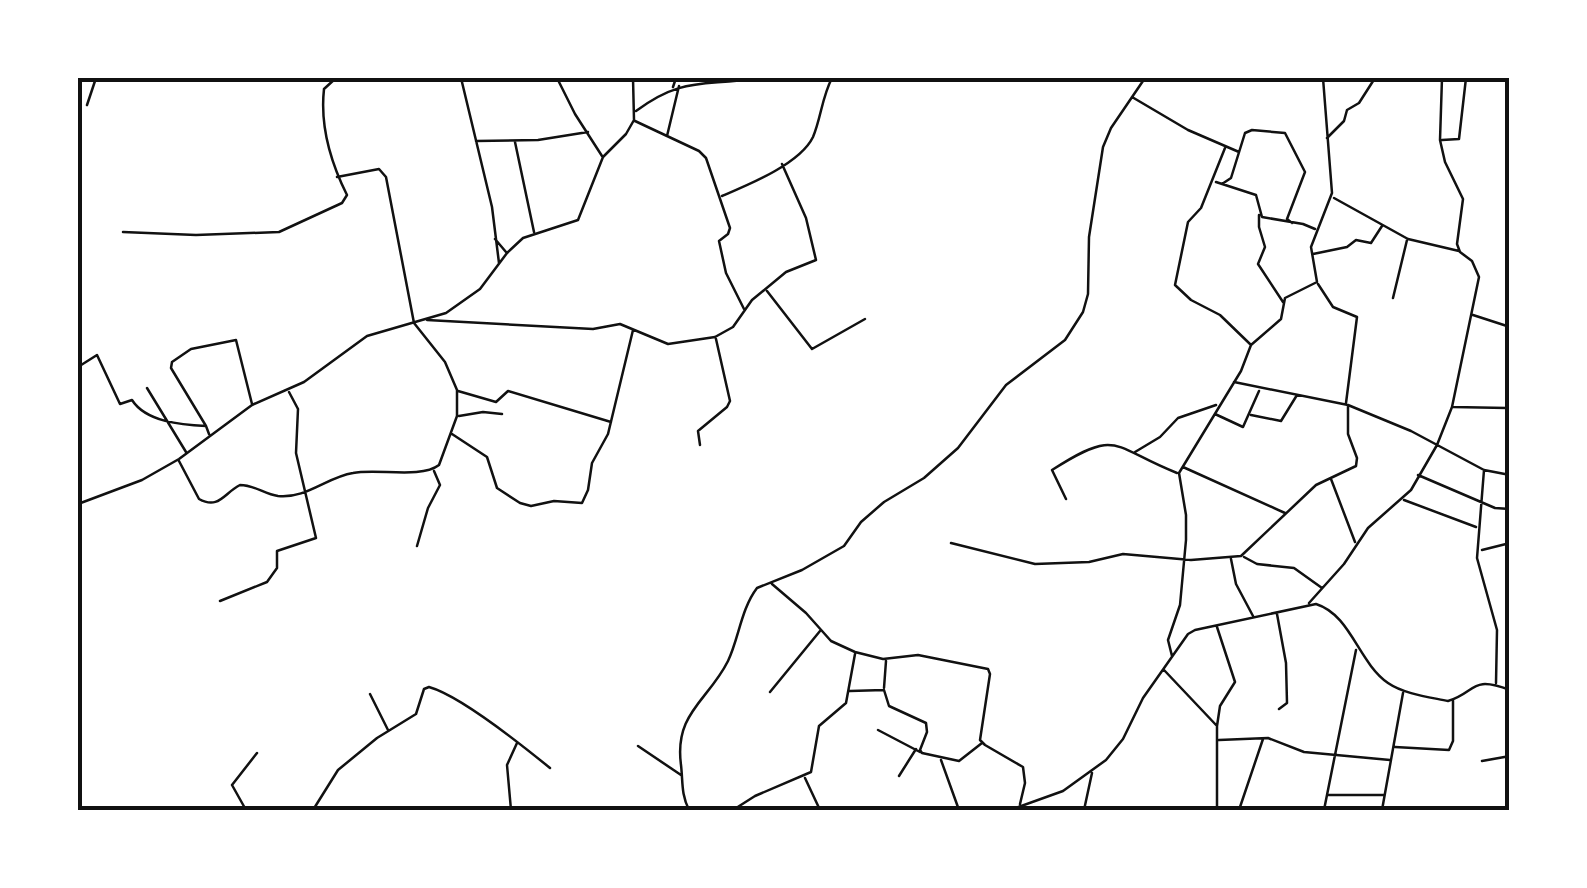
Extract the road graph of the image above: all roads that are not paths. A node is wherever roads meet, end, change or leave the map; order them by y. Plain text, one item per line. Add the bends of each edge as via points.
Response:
1 (96, 78) edge
2 (336, 78) edge
3 (461, 78) edge
4 (557, 78) edge
5 (633, 78) edge
6 (676, 78) edge
7 (756, 78) edge
8 (832, 78) edge
9 (1145, 78) edge
10 (1324, 78) edge
11 (1375, 78) edge
12 (1442, 78) edge
13 (1466, 78) edge
14 (679, 86) junction
15 (672, 88) junction
16 (1131, 96) junction
17 (86, 105) dead end
18 (636, 111) junction
19 (634, 120) junction
20 (588, 132) junction
21 (666, 137) junction
22 (1326, 140) junction
23 (1440, 140) junction
24 (476, 141) junction
25 (515, 141) junction
26 (1225, 148) junction
27 (1239, 152) junction
28 (603, 158) junction
29 (782, 164) junction
30 (337, 177) junction
31 (1214, 181) junction
32 (1222, 184) junction
33 (720, 197) junction
34 (1332, 198) junction
35 (1260, 215) junction
36 (1292, 222) junction
37 (1382, 226) junction
38 (1316, 230) junction
39 (123, 232) dead end
40 (534, 234) junction
41 (1408, 238) junction
42 (494, 239) junction
43 (1460, 252) junction
44 (507, 253) junction
45 (1312, 255) junction
46 (499, 264) junction
47 (1318, 282) junction
48 (766, 290) junction
49 (1393, 298) dead end
50 (1284, 303) junction
51 (745, 310) junction
52 (1471, 315) junction
53 (426, 320) junction
54 (866, 320) dead end
55 (414, 323) junction
56 (1510, 327) edge
57 (633, 329) junction
58 (715, 337) junction
59 (1251, 345) junction
60 (78, 368) edge
61 (1233, 382) junction
62 (148, 388) dead end
63 (1260, 388) junction
64 (287, 390) junction
65 (457, 390) junction
66 (1297, 395) junction
67 (252, 405) junction
68 (1218, 405) junction
69 (1347, 405) junction
70 (1452, 407) junction
71 (1507, 408) dead end
72 (1214, 413) junction
73 (502, 414) dead end
74 (1249, 415) junction
75 (457, 416) junction
76 (170, 422) junction
77 (611, 422) junction
78 (206, 426) junction
79 (450, 433) junction
80 (210, 438) junction
81 (700, 445) dead end
82 (1437, 445) junction
83 (1135, 452) junction
84 (187, 454) junction
85 (178, 460) junction
86 (1182, 466) junction
87 (434, 470) junction
88 (1484, 470) junction
89 (1178, 473) junction
90 (1418, 475) junction
91 (1510, 475) edge
92 (1330, 478) junction
93 (308, 492) junction
94 (1066, 499) dead end
95 (1403, 500) junction
96 (1481, 501) junction
97 (78, 504) edge
98 (1510, 509) edge
99 (1287, 515) junction
100 (1479, 528) junction
101 (1356, 542) junction
102 (1510, 542) edge
103 (951, 543) dead end
104 (416, 546) dead end
105 (1479, 551) junction
106 (1241, 556) junction
107 (1232, 558) junction
108 (1184, 560) junction
109 (769, 582) junction
110 (1323, 589) junction
111 (220, 600) dead end
112 (1309, 603) junction
113 (1276, 612) junction
114 (1253, 618) junction
115 (1217, 626) junction
116 (821, 630) junction
117 (1357, 647) junction
118 (855, 652) junction
119 (1172, 656) junction
120 (886, 658) junction
121 (1163, 669) junction
122 (1496, 685) junction
123 (884, 690) junction
124 (1510, 690) edge
125 (849, 691) junction
126 (770, 692) dead end
127 (1404, 692) junction
128 (370, 694) dead end
129 (1452, 700) junction
130 (1279, 709) dead end
131 (1217, 726) junction
132 (878, 730) dead end
133 (389, 731) junction
134 (1263, 738) junction
135 (1219, 740) junction
136 (517, 742) junction
137 (982, 743) junction
138 (638, 746) dead end
139 (1394, 747) junction
140 (918, 750) junction
141 (258, 753) dead end
142 (1336, 755) junction
143 (1509, 756) edge
144 (940, 758) junction
145 (1390, 760) junction
146 (1482, 761) dead end
147 (550, 768) dead end
148 (1092, 771) junction
149 (681, 775) junction
150 (804, 776) junction
151 (899, 776) dead end
152 (1510, 778) edge
153 (1327, 795) junction
154 (1384, 795) junction
155 (1020, 805) junction
156 (246, 810) edge
157 (313, 810) edge
158 (511, 810) edge
159 (689, 810) edge
160 (733, 810) edge
161 (820, 810) edge
162 (960, 810) edge
163 (1010, 810) edge
164 (1084, 810) edge
165 (1217, 810) edge
166 (1240, 810) edge
167 (1324, 810) edge
168 (1382, 810) edge

1 - 17 street
2 - 30 street via 324,89 323,108
3 - 24 street
4 - 20 street
5 - 18 street
6 - 15 street
7 - 14 street
8 - 29 street via 813,137
9 - 16 street
10 - 22 street
11 - 22 street
12 - 23 street
13 - 23 street via 1458,138
14 - 15 street
14 - 21 street
15 - 18 street
16 - 26 street
16 - 109 street via 1103,147 1088,294 1076,326 1006,385 933,472 884,502 834,553
18 - 19 street
19 - 21 street
19 - 28 street
20 - 25 street
20 - 28 street
21 - 33 street via 703,153
22 - 34 street
23 - 43 street via 1462,199
24 - 25 street
24 - 42 street
25 - 40 street
26 - 27 street
26 - 31 street
27 - 32 street via 1231,178
27 - 36 street via 1247,131 1287,134 1305,172 1288,212
28 - 40 street via 581,216
29 - 33 street
29 - 48 street via 816,258
30 - 39 street via 346,198 289,230
30 - 55 street via 384,172
31 - 32 street
31 - 59 street via 1188,222 1175,285
32 - 35 street via 1256,195
33 - 51 street via 730,232 720,239 726,274
34 - 37 street
34 - 38 street
35 - 36 street
35 - 50 street via 1264,247 1258,264
36 - 38 street
37 - 41 street
37 - 45 street via 1371,243 1356,240
38 - 45 street
40 - 44 street
41 - 43 street
41 - 49 street
42 - 44 street
42 - 46 street
43 - 52 street via 1479,277
44 - 46 street
45 - 47 street
46 - 53 street via 480,289
47 - 50 street via 1289,294
47 - 69 street via 1333,307 1357,316
48 - 51 street
48 - 54 street via 812,349
50 - 59 street via 1279,321
51 - 58 street
52 - 56 street
52 - 70 street
53 - 55 street
53 - 57 street
55 - 64 street via 368,336
55 - 65 street via 445,362
57 - 58 street via 668,344
57 - 77 street
58 - 81 street via 730,401 698,430
59 - 61 street
60 - 76 street via 98,355 120,404 132,400
61 - 63 street
61 - 68 street
62 - 76 street
63 - 66 street
63 - 74 street
64 - 67 street
64 - 93 street via 298,410 296,452
65 - 75 street
65 - 77 street via 496,402 508,390
66 - 69 street
66 - 74 street via 1281,421
67 - 78 street via 236,340 191,349 171,368
67 - 80 street
68 - 72 street
68 - 83 street via 1178,418
69 - 82 street
69 - 92 street via 1357,464
70 - 71 street
70 - 82 street
72 - 74 street via 1241,428
72 - 86 street
73 - 75 street
75 - 79 street
76 - 78 street
76 - 84 street
77 - 79 street via 580,504 520,503 497,488 487,458
78 - 80 street
79 - 87 street
80 - 84 street
82 - 88 street
82 - 90 street
83 - 89 street
83 - 94 street via 1098,444 1054,469
84 - 85 street
85 - 93 street via 208,504 240,485 280,496
85 - 97 street
86 - 89 street
86 - 99 street
87 - 93 street via 354,472
87 - 104 street via 440,485
88 - 91 street
88 - 96 street
89 - 108 street via 1186,514
90 - 95 street
90 - 96 street
92 - 99 street
92 - 101 street
93 - 111 street via 316,538 277,551 276,572 267,582
95 - 100 street
95 - 101 street
96 - 98 street
96 - 100 street
99 - 106 street
100 - 105 street
101 - 110 street
102 - 105 street
103 - 108 street via 1035,564 1123,554
105 - 122 street via 1497,630
106 - 107 street
106 - 110 street via 1294,568
107 - 108 street
107 - 114 street
108 - 119 street via 1168,640
109 - 116 street
109 - 149 street via 751,596 728,660 691,712 678,747
110 - 112 street
112 - 113 street
112 - 117 street via 1331,611
113 - 114 street
113 - 130 street via 1288,674 1286,703
114 - 115 street
115 - 119 street via 1192,632
115 - 131 street via 1235,682
116 - 118 street
116 - 126 street
117 - 127 street via 1370,668
117 - 142 street
118 - 120 street
118 - 125 street
119 - 121 street
120 - 123 street
120 - 137 street via 918,655 988,669
121 - 131 street
121 - 148 street via 1123,738
122 - 124 street
122 - 129 street via 1470,686
123 - 125 street
123 - 140 street via 889,706 926,724
125 - 150 street via 844,706 819,726 811,772
127 - 129 street
127 - 139 street
128 - 133 street
129 - 139 street via 1449,750
131 - 135 street
132 - 140 street
133 - 136 street via 416,714 429,687
133 - 157 street via 338,770
134 - 135 street
134 - 142 street
134 - 166 street
135 - 165 street
136 - 147 street
136 - 158 street via 508,765
137 - 144 street via 960,761
137 - 155 street via 1023,767
138 - 149 street
139 - 145 street
140 - 144 street
140 - 151 street
141 - 156 street via 232,785
142 - 145 street
142 - 153 street
143 - 146 street
143 - 152 street
144 - 162 street
145 - 154 street
148 - 155 street
148 - 164 street
149 - 159 street
150 - 160 street
150 - 161 street
153 - 154 street
153 - 167 street
154 - 168 street
155 - 163 street

